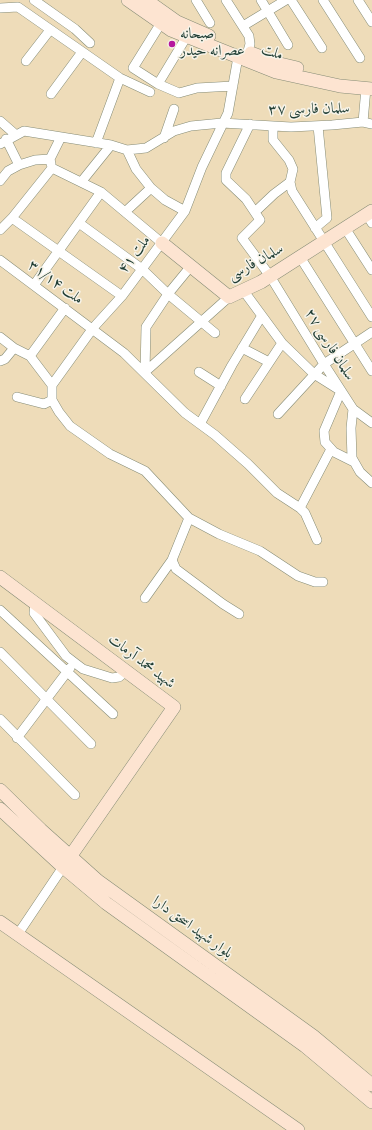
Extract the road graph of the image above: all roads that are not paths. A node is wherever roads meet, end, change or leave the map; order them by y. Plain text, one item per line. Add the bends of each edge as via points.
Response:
1 (34, 0) edge
2 (128, 0) edge
3 (146, 0) edge
4 (196, 0) edge
5 (226, 0) edge
6 (261, 0) edge
7 (286, 0) edge
8 (292, 0) edge
9 (323, 0) edge
10 (358, 0) edge
11 (0, 8) edge
12 (267, 10) junction
13 (372, 22) edge
14 (161, 23) junction
15 (210, 23) dead end
16 (243, 26) junction
17 (50, 30) junction
18 (187, 36) junction
19 (90, 43) dead end
20 (288, 46) dead end
21 (322, 48) dead end
22 (82, 52) junction
23 (243, 54) junction
24 (360, 58) dead end
25 (26, 61) dead end
26 (120, 78) junction
27 (158, 84) junction
28 (233, 86) junction
29 (370, 86) edge
30 (150, 92) dead end
31 (51, 94) dead end
32 (174, 109) dead end
33 (0, 121) edge
34 (222, 123) junction
35 (368, 123) edge
36 (250, 124) junction
37 (273, 126) junction
38 (318, 126) junction
39 (16, 135) junction
40 (61, 137) junction
41 (164, 138) junction
42 (3, 142) edge
43 (96, 143) junction
44 (111, 145) junction
45 (128, 150) junction
46 (51, 164) junction
47 (19, 165) junction
48 (0, 181) edge
49 (82, 181) junction
50 (290, 182) junction
51 (151, 188) junction
52 (101, 192) junction
53 (184, 211) junction
54 (256, 211) junction
55 (125, 212) junction
56 (370, 216) edge
57 (12, 218) junction
58 (79, 223) junction
59 (315, 228) junction
60 (345, 228) junction
61 (0, 230) edge
62 (324, 242) junction
63 (162, 243) junction
64 (59, 250) junction
65 (300, 257) junction
66 (0, 260) edge
67 (190, 266) junction
68 (142, 269) junction
69 (372, 270) edge
70 (270, 276) junction
71 (34, 285) junction
72 (243, 290) junction
73 (168, 294) junction
74 (122, 296) junction
75 (229, 297) junction
76 (65, 308) junction
77 (261, 317) junction
78 (372, 317) edge
79 (202, 322) junction
80 (93, 328) junction
81 (372, 332) edge
82 (215, 333) dead end
83 (0, 337) edge
84 (282, 343) junction
85 (355, 344) junction
86 (14, 348) junction
87 (242, 348) junction
88 (30, 356) junction
89 (0, 361) edge
90 (269, 362) junction
91 (324, 364) junction
92 (372, 371) edge
93 (145, 372) junction
94 (199, 372) dead end
95 (314, 374) junction
96 (52, 385) junction
97 (221, 386) junction
98 (341, 390) junction
99 (16, 397) dead end
100 (245, 399) dead end
101 (52, 400) junction
102 (353, 409) junction
103 (278, 414) dead end
104 (372, 423) edge
105 (200, 424) junction
106 (331, 449) junction
107 (354, 462) junction
108 (372, 482) edge
109 (300, 508) junction
110 (189, 518) junction
111 (316, 540) dead end
112 (172, 560) junction
113 (0, 577) edge
114 (323, 582) dead end
115 (145, 598) dead end
116 (35, 603) junction
117 (0, 610) edge
118 (239, 614) dead end
119 (0, 652) edge
120 (75, 663) junction
121 (126, 671) junction
122 (67, 673) junction
123 (46, 700) junction
124 (112, 714) dead end
125 (0, 719) edge
126 (17, 738) junction
127 (91, 744) dead end
128 (0, 790) edge
129 (75, 795) dead end
130 (0, 809) edge
131 (66, 862) junction
132 (0, 922) edge
133 (18, 934) junction
134 (372, 1085) edge
135 (372, 1102) edge
136 (298, 1130) edge

1 - 19 street
2 - 14 main road, ملت
3 - 23 main road, ملت via 177,22
4 - 15 street
5 - 16 street, ملت ۴۱
6 - 12 street
7 - 12 street
8 - 21 street
9 - 24 street
10 - 13 street
11 - 17 street via 18,7
12 - 16 street
12 - 20 street
14 - 18 main road, ملت
14 - 27 street via 132,68
16 - 23 street, ملت ۴۱ via 250,44
17 - 22 street
17 - 25 street
18 - 23 main road, ملت
18 - 27 street
22 - 26 street
22 - 31 street
23 - 28 street, ملت ۴۱
23 - 29 main road, ملت
26 - 30 street
26 - 43 street
27 - 28 street via 179,93 197,88
28 - 34 street, ملت ۴۱ via 228,112
29 - 35 street
32 - 41 street
33 - 39 street
34 - 36 street, سلمان فارسی ۳۷
34 - 41 street, سلمان فارسی ۳۷ via 191,126 174,131
34 - 53 street, ملت ۴۱
35 - 38 street, سلمان فارسی ۳۷
36 - 37 street, سلمان فارسی ۳۷
36 - 54 street via 226,173 226,180
37 - 38 street, سلمان فارسی ۳۷
37 - 50 street via 272,140 289,160 292,169
38 - 59 street via 327,218
39 - 40 street via 24,131
39 - 42 street
40 - 43 street
40 - 46 street
41 - 45 street, سلمان فارسی ۳۷ via 146,148
42 - 47 street
43 - 44 street
44 - 45 street
44 - 49 street
45 - 51 street via 136,169
46 - 47 street via 35,160
46 - 49 street
46 - 57 street
47 - 48 street via 8,171
49 - 52 street
50 - 54 street
50 - 59 street via 292,192
51 - 53 street via 164,200
51 - 55 street
52 - 55 street
52 - 58 street
53 - 63 street, ملت ۴۱
54 - 70 street, سلمان فارسی ۲۷ via 260,220 242,238
55 - 63 street
56 - 60 main road, سلمان فارسی
57 - 61 street
57 - 64 street
58 - 64 street
58 - 68 street
59 - 62 street
60 - 62 main road, سلمان فارسی
60 - 69 street
62 - 65 main road, سلمان فارسی
62 - 78 street
63 - 67 main road, سلمان فارسی
63 - 68 street, ملت ۴۱
64 - 71 street
64 - 74 street
65 - 70 main road, سلمان فارسی
65 - 85 street
66 - 71 street, ملت ۳۱/۱۴
67 - 73 street
67 - 75 main road, سلمان فارسی
68 - 73 street
68 - 74 street, ملت ۴۱
70 - 72 main road, سلمان فارسی
70 - 91 street, سلمان فارسی ۲۷
71 - 76 street, ملت ۳۱/۱۴
72 - 75 main road, سلمان فارسی
72 - 77 street
73 - 79 street
73 - 93 street via 146,327
74 - 80 street, ملت ۴۱
75 - 79 street
76 - 80 street, ملت ۳۱/۱۴
76 - 88 street
77 - 84 street
77 - 87 street
79 - 82 street
79 - 93 street
80 - 93 street, ملت ۳۱/۱۴
80 - 96 street, ملت ۴۱
81 - 85 street
83 - 86 street
84 - 90 street
84 - 95 street
85 - 91 street
85 - 92 street
86 - 88 street
86 - 89 street
87 - 90 street
87 - 97 street
88 - 96 street
90 - 100 street
91 - 95 street
91 - 98 street, سلمان فارسی ۲۷
93 - 105 street, ملت ۳۱/۱۴ via 185,413
94 - 97 street
95 - 98 street
95 - 103 street
96 - 101 street
97 - 105 street
98 - 102 street, سلمان فارسی ۲۷
98 - 106 street via 324,431 324,442
99 - 101 street via 44,404
101 - 110 street via 70,426 110,454 145,471
102 - 104 street, سلمان فارسی ۲۷
102 - 107 street via 351,453
105 - 109 street, ملت ۳۱/۱۴ via 248,464 277,493
106 - 107 street
106 - 109 street
107 - 108 street
109 - 111 street via 305,513
110 - 112 street
110 - 114 street via 260,552 298,576
112 - 115 street
112 - 118 street via 182,573
113 - 116 main road, شهید محمد آرمات
116 - 120 street via 34,613 66,656
116 - 121 main road, شهید محمد آرمات
117 - 122 street
119 - 123 street
120 - 121 street via 83,669 112,678 119,677
120 - 122 street
121 - 131 main road, شهید محمد آرمات via 174,707
122 - 123 street
122 - 124 street
123 - 126 street
123 - 127 street
125 - 126 street
126 - 129 street
128 - 131 main road, بلوار شهید اسحق دارا
130 - 131 main road, بلوار شهید اسحق دارا
131 - 133 street
131 - 134 main road, بلوار شهید اسحق دارا via 98,881 313,1036
131 - 135 main road, بلوار شهید اسحق دارا via 106,903 305,1046
132 - 133 main road
133 - 136 main road

